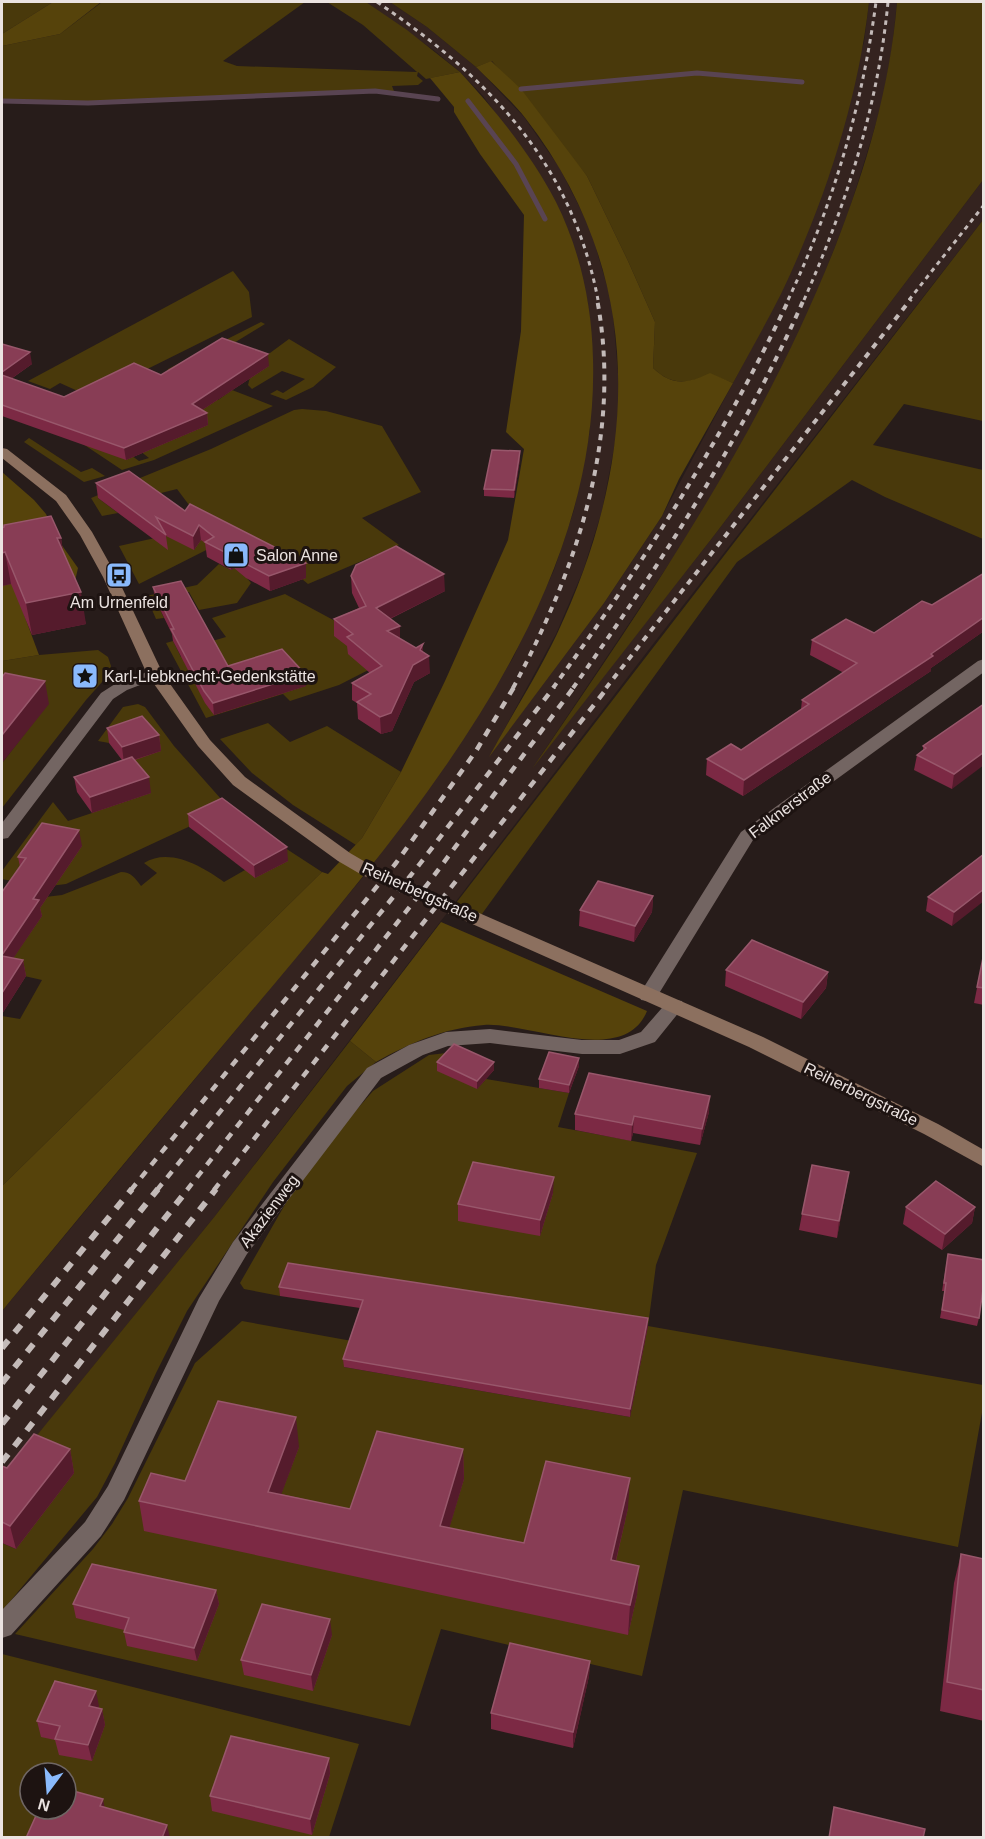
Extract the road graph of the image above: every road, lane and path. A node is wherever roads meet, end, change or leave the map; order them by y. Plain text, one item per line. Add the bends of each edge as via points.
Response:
1 (2, 452) edge
2 (984, 664) edge
3 (155, 674) junction
4 (2, 834) edge
5 (648, 994) junction
6 (675, 1006) junction
7 (984, 1160) edge
8 (2, 1627) edge

1 - 3 street, Reiherbergstraße via 61,498 81,525
2 - 5 street, Falknerstraße via 747,836
3 - 4 street via 107,696
3 - 5 street, Reiherbergstraße via 204,743 239,781 344,857 368,872
5 - 6 street, Reiherbergstraße
6 - 7 street, Reiherbergstraße via 931,1129
6 - 8 street, Akazienweg via 648,1037 620,1047 582,1047 490,1036 446,1039 374,1073 240,1248 210,1298 116,1493 93,1529

